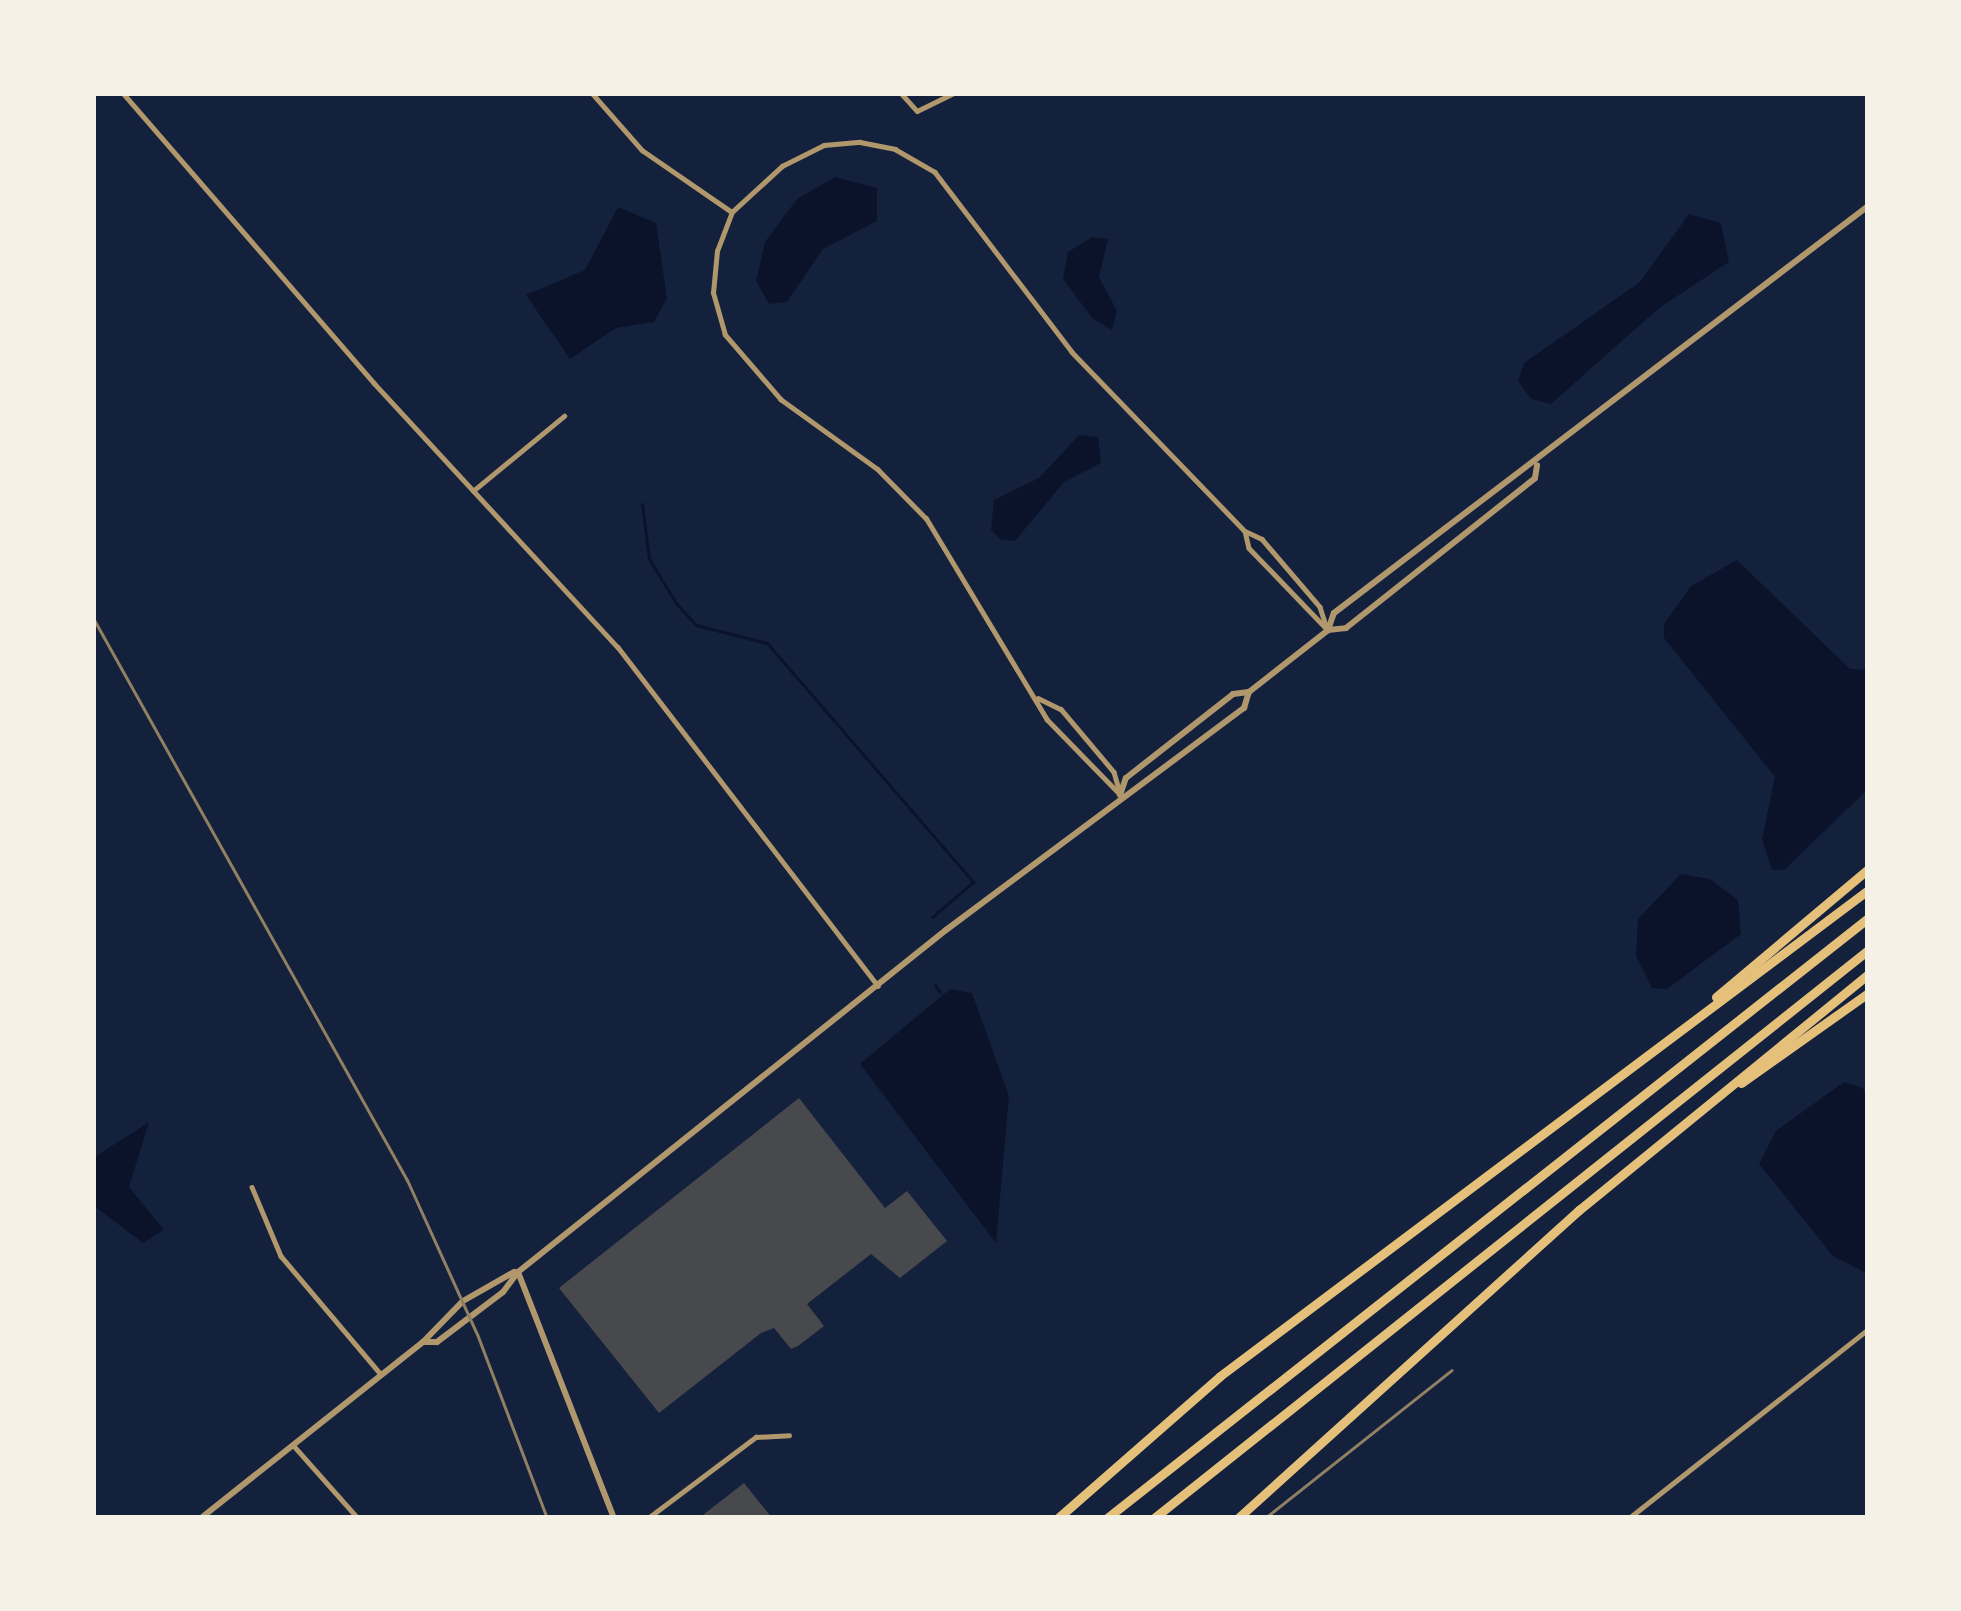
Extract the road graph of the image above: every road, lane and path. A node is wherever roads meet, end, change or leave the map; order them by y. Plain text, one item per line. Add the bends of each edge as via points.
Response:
1 (123, 93) edge
2 (592, 93) edge
3 (901, 93) edge
4 (954, 93) edge
5 (1868, 206) edge
6 (732, 212) junction
7 (564, 416) dead end
8 (1538, 464) junction
9 (473, 490) junction
10 (1245, 532) junction
11 (1328, 630) junction
12 (1250, 692) junction
13 (1038, 698) junction
14 (1120, 795) junction
15 (1868, 869) edge
16 (1868, 890) edge
17 (1868, 918) edge
18 (1868, 950) edge
19 (1868, 974) edge
20 (878, 986) junction
21 (1868, 993) edge
22 (1658, 1047) junction
23 (1668, 1134) junction
24 (252, 1187) dead end
25 (518, 1272) junction
26 (1868, 1329) edge
27 (423, 1342) junction
28 (381, 1375) junction
29 (789, 1435) dead end
30 (293, 1444) junction
31 (202, 1518) edge
32 (358, 1518) edge
33 (614, 1518) edge
34 (648, 1518) edge
35 (1058, 1518) edge
36 (1107, 1518) edge
37 (1154, 1518) edge
38 (1238, 1518) edge
39 (1629, 1518) edge

1 - 9 street
2 - 6 street via 642,150
3 - 4 street via 916,111
5 - 8 street
6 - 10 street via 782,166 824,145 880,144 921,161 969,211 1072,352
6 - 13 street via 713,293 733,350 926,519
7 - 9 street
8 - 11 street via 1526,463 1352,600
8 - 11 street via 1516,494 1346,628
9 - 20 street via 706,754
10 - 11 street via 1249,548
10 - 11 street via 1262,538 1320,607
11 - 12 street
12 - 14 street via 1244,707 1138,792
12 - 14 street via 1233,694 1126,778
13 - 14 street via 1047,720
13 - 14 street via 1061,709 1114,772
14 - 20 street
15 - 22 highway
16 - 22 highway
17 - 36 highway
18 - 37 highway
19 - 23 highway
20 - 25 street
21 - 23 highway
22 - 35 highway via 1220,1376
23 - 38 highway
24 - 28 street via 281,1256
25 - 27 street via 437,1342
25 - 27 street via 494,1277 428,1328
25 - 33 street
26 - 39 street
27 - 28 street
28 - 30 street
29 - 34 street via 756,1437
30 - 31 street
30 - 32 street

